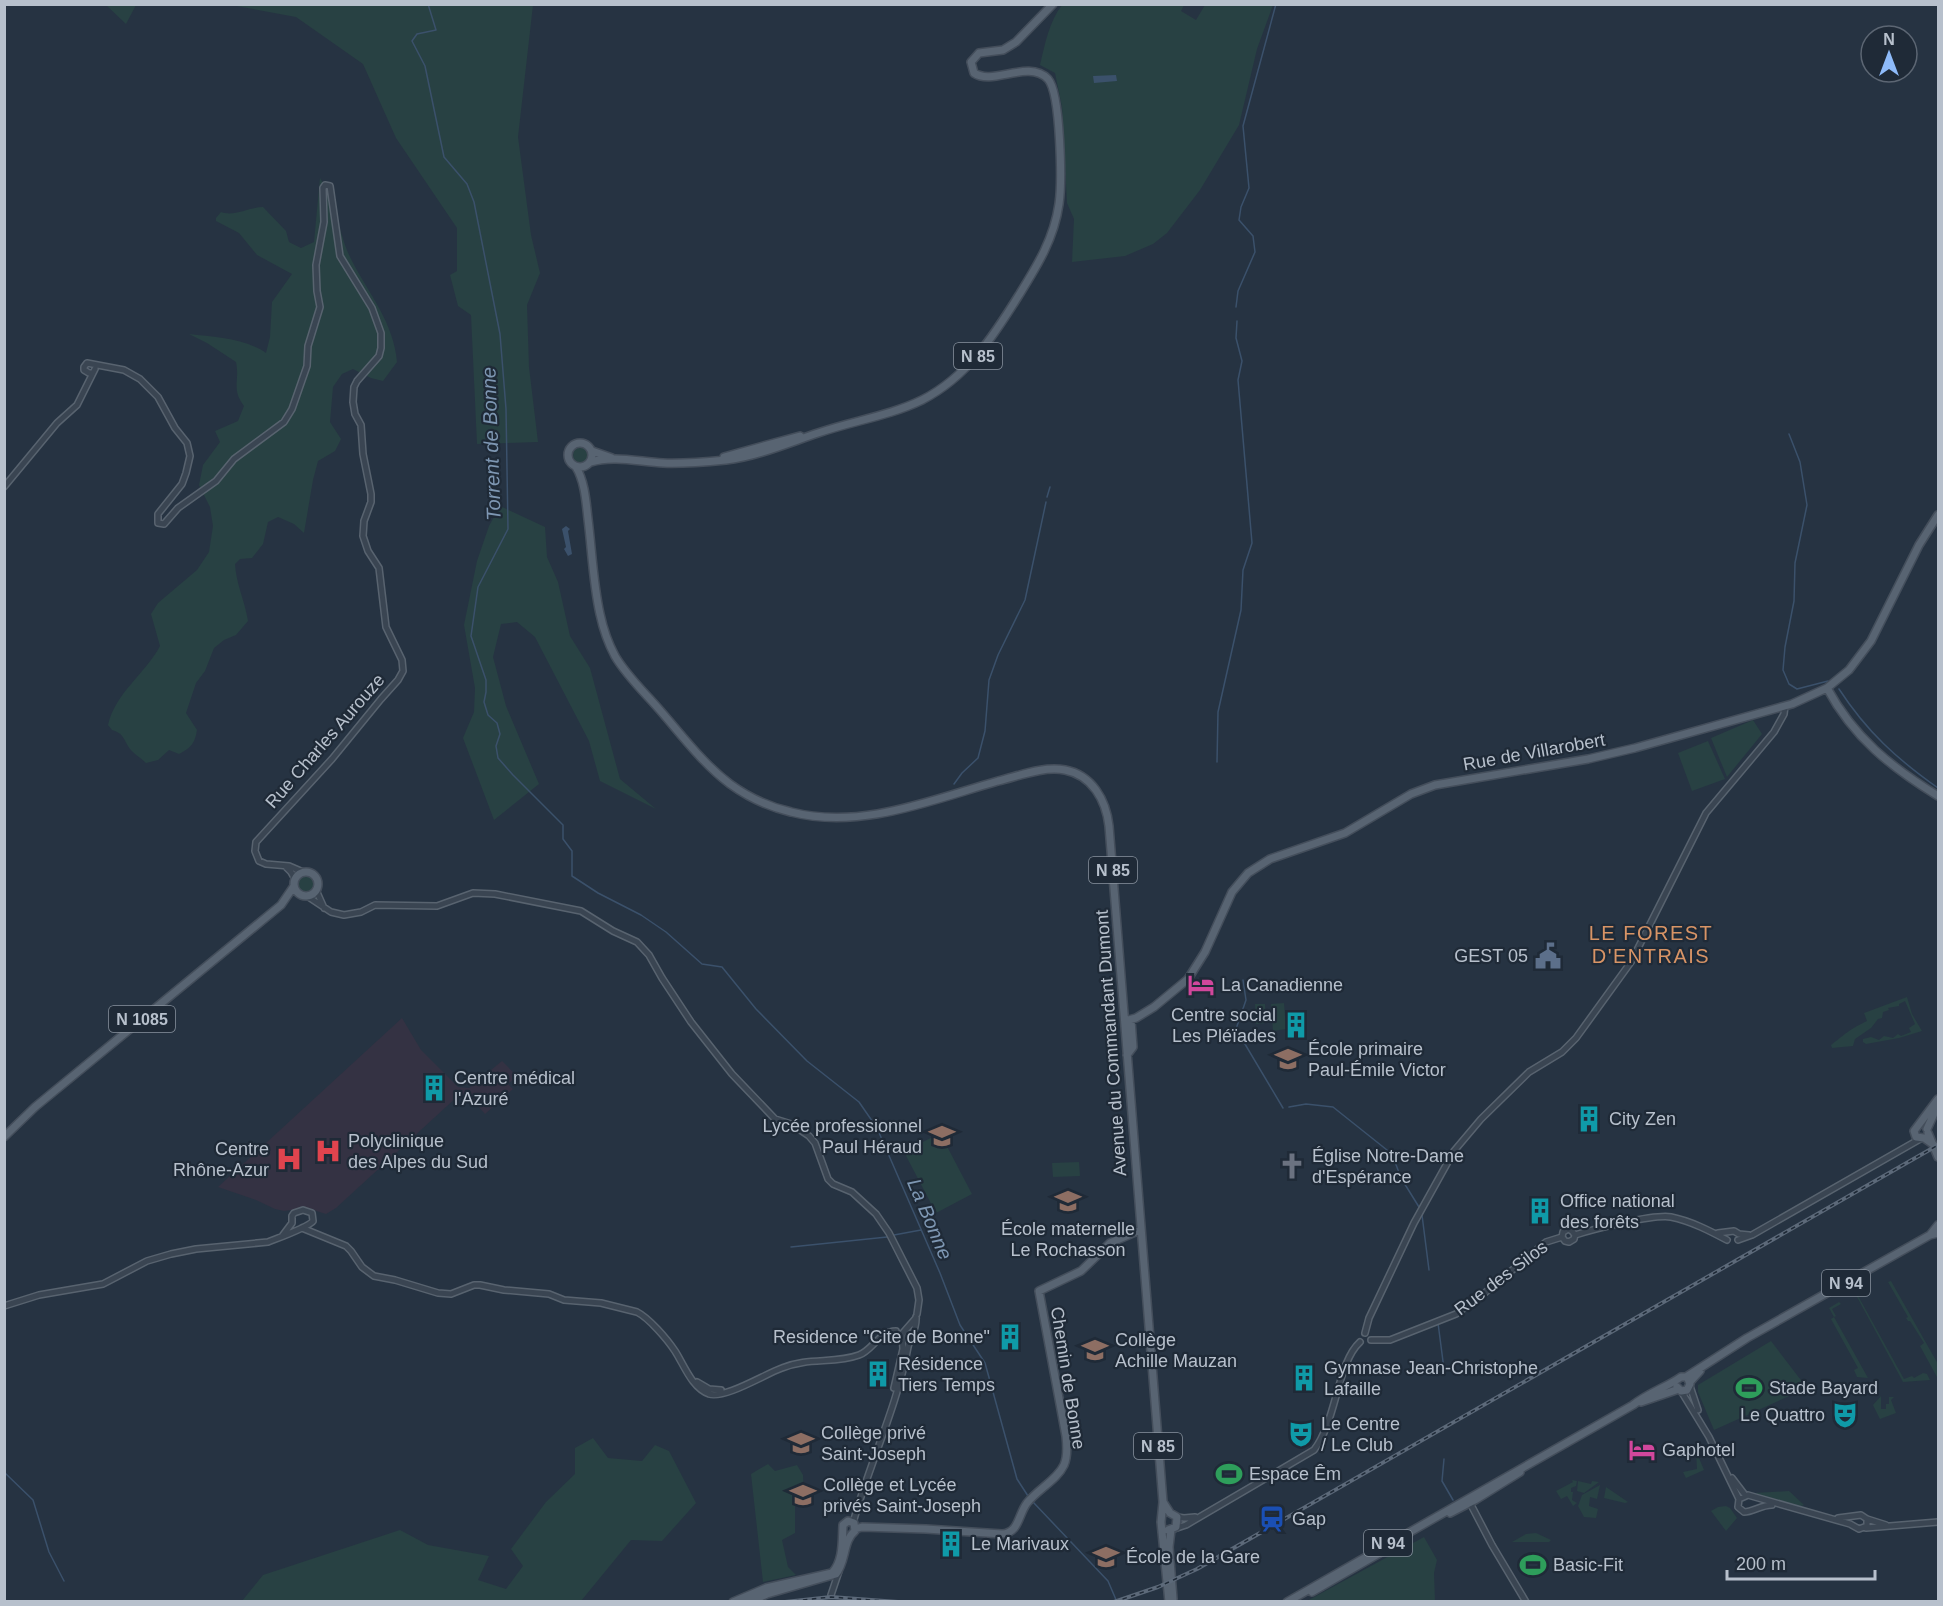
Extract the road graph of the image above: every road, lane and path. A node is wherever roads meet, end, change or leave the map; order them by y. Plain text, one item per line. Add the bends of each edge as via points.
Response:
1 (1053, 4) edge
2 (86, 377) dead end
3 (86, 387) junction
4 (592, 451) junction
5 (617, 459) junction
6 (589, 464) junction
7 (576, 467) junction
8 (4, 487) edge
9 (585, 494) junction
10 (1938, 515) edge
11 (1827, 688) junction
12 (1782, 707) junction
13 (1938, 795) edge
14 (281, 864) junction
15 (303, 872) junction
16 (294, 883) junction
17 (316, 890) junction
18 (305, 896) junction
19 (281, 905) junction
20 (324, 909) junction
21 (1128, 1021) junction
22 (1938, 1101) edge
23 (1922, 1135) junction
24 (4, 1137) edge
25 (1938, 1157) edge
26 (292, 1223) junction
27 (312, 1224) junction
28 (1938, 1225) edge
29 (300, 1228) junction
30 (1140, 1230) junction
31 (1713, 1232) junction
32 (1728, 1233) junction
33 (1938, 1233) edge
34 (283, 1235) junction
35 (317, 1235) junction
36 (1930, 1235) junction
37 (1738, 1237) junction
38 (1727, 1240) junction
39 (4, 1306) edge
40 (917, 1314) dead end
41 (906, 1330) junction
42 (896, 1331) dead end
43 (1365, 1333) junction
44 (912, 1338) junction
45 (903, 1339) junction
46 (1371, 1340) junction
47 (1360, 1342) junction
48 (1676, 1381) junction
49 (1689, 1382) junction
50 (1680, 1390) junction
51 (893, 1399) junction
52 (1633, 1405) junction
53 (1706, 1431) junction
54 (1745, 1497) junction
55 (1470, 1499) junction
56 (1777, 1504) junction
57 (1753, 1509) junction
58 (1170, 1515) junction
59 (1200, 1515) junction
60 (1856, 1516) junction
61 (1833, 1518) junction
62 (1867, 1519) junction
63 (1938, 1522) edge
64 (1854, 1525) junction
65 (1893, 1526) junction
66 (1163, 1527) junction
67 (853, 1528) junction
68 (1865, 1528) junction
69 (1172, 1529) junction
70 (837, 1570) junction
71 (831, 1595) dead end
72 (758, 1597) edge
73 (733, 1602) edge
74 (749, 1602) edge
75 (1171, 1602) edge
76 (1287, 1602) edge
77 (1296, 1602) edge
78 (1526, 1602) edge

1 - 5 main road, N 85 via 1016,42 1003,50 979,53 971,66 981,77 1030,72 1039,73 1050,82 1056,108 1061,180 1055,224 1046,251 974,361 948,384 921,400 818,433 710,461 663,463
2 - 3 street
3 - 8 street via 77,405
3 - 14 street, Rue Charles Aurouze via 94,369 109,367 133,374 158,397 190,450 182,484 158,514 157,521 162,525 178,508 216,481 234,459 284,422 292,410 321,307 316,291 316,264 324,222 323,188 330,186 340,256 372,308 381,333 378,356 357,381 353,402 361,425 371,494 363,536 379,568 386,627 402,660 403,671 311,783 259,837 255,845 257,859 266,864
4 - 5 main road, N 85
4 - 6 main road
4 - 7 main road via 583,443 572,446 568,456
5 - 6 main road, N 85
6 - 7 main road
6 - 9 main road, N 85
7 - 9 main road, N 85
9 - 21 main road, Avenue du Commandant Dumont / N 85 via 597,598 610,646 621,665 710,767 756,799 780,809 843,819 887,812 1040,771 1063,770 1079,776 1099,793 1108,813
10 - 11 main road, Rue de Villarobert via 1871,640 1849,670
11 - 12 main road, Rue de Villarobert
11 - 13 main road via 1876,752
12 - 21 main road, Rue de Villarobert via 1614,753 1435,785 1400,800 1345,833 1270,859 1248,873 1235,888 1188,979
12 - 43 street via 1781,720 1764,744 1706,813 1631,962 1576,1038 1563,1052 1529,1072 1454,1150 1414,1223
14 - 15 street, Rue Charles Aurouze
14 - 16 street, Rue Charles Aurouze via 291,872
15 - 16 main road
15 - 17 main road via 317,877
16 - 18 main road via 297,892
16 - 19 main road, N 1085
17 - 18 main road
17 - 20 street
18 - 19 main road, N 1085
18 - 20 street
19 - 24 main road, N 1085 via 34,1107
20 - 40 street via 344,915 385,904 436,906 465,894 482,892 581,911 637,942 732,1074 776,1119 809,1136 828,1179 852,1192 876,1214 917,1288
21 - 30 main road, Avenue du Commandant Dumont / N 85 via 1133,1047 1127,1055
22 - 23 main road
22 - 23 main road via 1915,1129
23 - 25 main road via 1934,1145
23 - 37 street via 1752,1235
26 - 27 street via 293,1214 303,1210 313,1215
26 - 29 street
26 - 34 street
27 - 29 street
27 - 35 street
28 - 36 main road, N 94
29 - 34 street
29 - 35 street
30 - 58 main road, Avenue du Commandant Dumont / N 85 via 1163,1502
30 - 67 main road, Chemin de Bonne via 1110,1243 1081,1271 1039,1291 1067,1442 1066,1456 1062,1468 1024,1507 1014,1530 1007,1534
31 - 32 street
31 - 38 street
31 - 46 street, Rue des Silos via 1660,1216 1575,1235 1568,1229 1456,1314 1390,1340
32 - 37 street via 1734,1231
32 - 38 street
33 - 36 main road, N 94
34 - 39 street via 260,1243 171,1254 147,1261 103,1284 39,1295
35 - 42 street via 346,1246 374,1276 438,1293 451,1294 480,1285 549,1294 642,1314 698,1386 718,1394 797,1362 856,1357 885,1334
36 - 49 main road, N 94 via 1761,1331 1707,1365
37 - 38 street via 1732,1243
41 - 44 street
41 - 44 street via 916,1317
41 - 45 street
43 - 46 street
43 - 47 street
44 - 45 street
44 - 51 street
45 - 51 street
46 - 47 street via 1368,1344
47 - 59 street via 1349,1356 1333,1411 1314,1450
48 - 49 main road via 1679,1378
48 - 50 main road
48 - 52 main road, N 94
49 - 50 main road via 1687,1390
49 - 53 street
50 - 52 main road, N 94
50 - 53 street
51 - 67 street
52 - 55 main road, N 94
53 - 54 street
54 - 56 street
54 - 57 street via 1755,1503
54 - 57 street via 1737,1505 1747,1513
55 - 76 main road, N 94
55 - 77 main road, N 94
55 - 78 street
56 - 57 street
56 - 61 street
58 - 59 street
58 - 66 main road
58 - 69 main road via 1177,1525
59 - 69 street
60 - 61 street
60 - 62 street
60 - 64 street
61 - 64 street
62 - 65 street
62 - 68 street
63 - 65 street
64 - 68 street
65 - 68 street
66 - 69 main road
66 - 75 main road
67 - 70 main road
69 - 75 main road
70 - 71 street
70 - 72 main road via 830,1577
72 - 73 main road
72 - 74 main road

